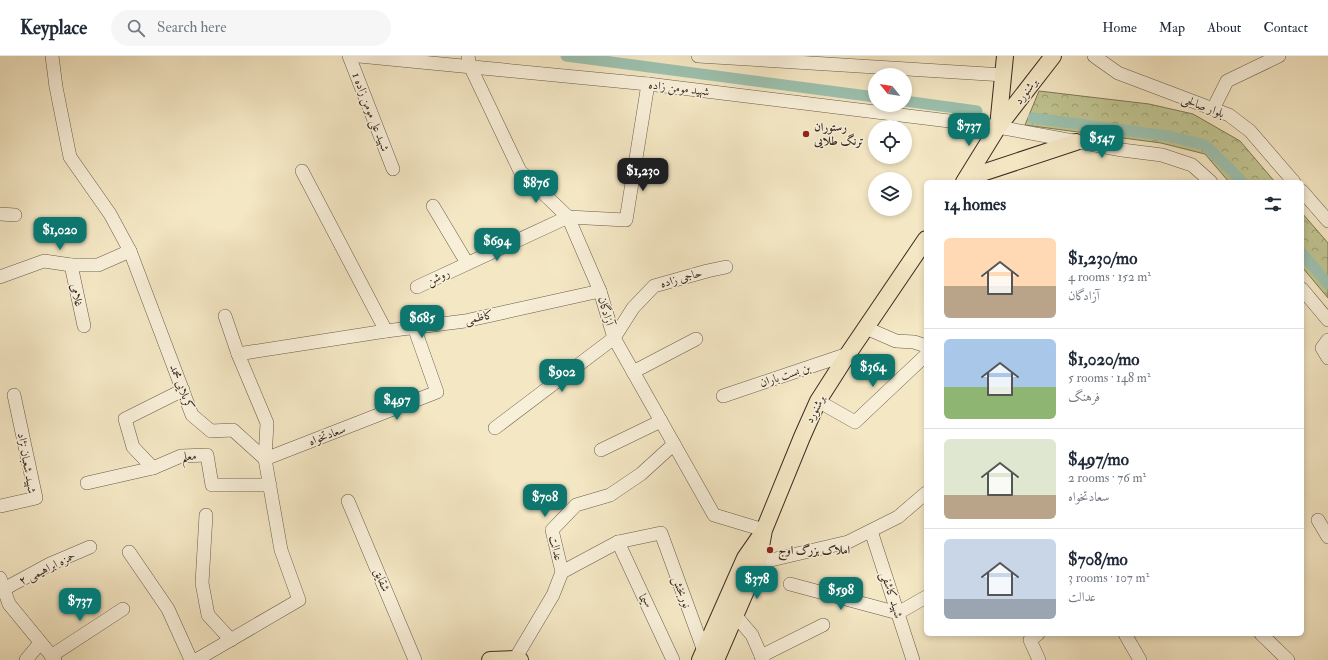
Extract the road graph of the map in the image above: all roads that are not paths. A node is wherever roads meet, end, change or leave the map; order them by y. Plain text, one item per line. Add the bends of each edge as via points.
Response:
1 (52, 56) edge
2 (349, 56) edge
3 (359, 56) edge
4 (699, 56) edge
5 (1005, 56) edge
6 (1053, 56) edge
7 (1094, 56) edge
8 (1279, 56) edge
9 (828, 60) edge
10 (469, 61) edge
11 (1004, 75) junction
12 (648, 84) junction
13 (1213, 109) junction
14 (998, 127) junction
15 (1076, 142) junction
16 (393, 169) dead end
17 (302, 171) dead end
18 (966, 180) edge
19 (1209, 180) edge
20 (1292, 180) edge
21 (1304, 196) edge
22 (433, 206) dead end
23 (0, 214) edge
24 (15, 215) dead end
25 (568, 217) junction
26 (1328, 221) edge
27 (924, 242) edge
28 (130, 251) junction
29 (467, 263) junction
30 (71, 265) junction
31 (726, 267) dead end
32 (0, 277) edge
33 (417, 287) dead end
34 (600, 291) junction
35 (1304, 295) edge
36 (225, 316) dead end
37 (1328, 320) edge
38 (84, 326) dead end
39 (414, 327) junction
40 (866, 328) junction
41 (386, 330) junction
42 (614, 338) junction
43 (696, 339) dead end
44 (1328, 340) edge
45 (924, 345) edge
46 (238, 354) junction
47 (848, 354) junction
48 (924, 357) edge
49 (1328, 358) edge
50 (633, 372) junction
51 (183, 390) junction
52 (14, 395) dead end
53 (723, 396) dead end
54 (818, 401) junction
55 (661, 421) junction
56 (495, 428) dead end
57 (674, 444) junction
58 (601, 450) dead end
59 (265, 459) junction
60 (153, 468) junction
61 (87, 483) dead end
62 (270, 485) junction
63 (924, 495) edge
64 (348, 501) dead end
65 (0, 506) edge
66 (206, 515) dead end
67 (1318, 520) dead end
68 (764, 530) junction
69 (871, 531) junction
70 (1328, 537) edge
71 (618, 542) junction
72 (90, 547) dead end
73 (129, 552) dead end
74 (758, 564) junction
75 (562, 572) junction
76 (2, 584) edge
77 (790, 584) dead end
78 (924, 598) edge
79 (123, 609) dead end
80 (898, 613) junction
81 (735, 615) junction
82 (823, 625) dead end
83 (1035, 636) edge
84 (1126, 636) edge
85 (1263, 636) edge
86 (230, 640) junction
87 (40, 643) junction
88 (707, 657) edge
89 (53, 658) edge
90 (762, 658) edge
91 (26, 660) edge
92 (191, 660) edge
93 (196, 660) edge
94 (415, 660) edge
95 (490, 660) edge
96 (517, 660) edge
97 (673, 660) edge
98 (913, 660) edge
99 (1039, 660) edge
100 (1140, 660) edge
101 (1288, 660) edge

1 - 28 street, کربلایی محمد via 70,157 110,214
2 - 16 street, شهید علی مومن زاده 1
3 - 10 street, شهید مومن زاده
4 - 9 street
5 - 11 main road, برشنورد
6 - 14 main road, برشنورد
7 - 13 street, بلوار صالحی via 1118,73
8 - 13 street via 1227,81
9 - 11 street
10 - 12 street, شهید مومن زاده
10 - 25 street, آزادگان via 520,171
11 - 14 main road, برشنورد
12 - 14 street, شهید مومن زاده
12 - 25 street via 626,220
13 - 20 street, بلوار صالحی via 1229,114 1250,132
14 - 15 street
14 - 18 main road, برشنورد
15 - 18 main road
15 - 19 street via 1162,155 1192,165
17 - 41 street
21 - 26 street
22 - 29 street
23 - 24 street
25 - 29 street, روشن
25 - 34 street, آزادگان
27 - 40 main road, برشنورد
28 - 30 street via 98,265
28 - 51 street, کربلایی محمد
29 - 33 street, روشن
30 - 32 street via 44,261
30 - 38 street, غلامی
31 - 42 street, حاجی زاده via 654,286 633,308
34 - 39 street, کاظمی via 465,321
34 - 42 street, آزادگان
35 - 37 street
36 - 46 street
39 - 41 street, کاظمی
39 - 59 street, سعادتخواه via 437,392
40 - 45 street via 896,341
40 - 47 main road, برشنورد
41 - 46 street, کاظمی
42 - 50 street, آزادگان
42 - 56 street
43 - 50 street
44 - 49 street via 1322,348
46 - 59 street via 267,423
47 - 53 street, بن بست باران
47 - 54 main road, برشنورد
48 - 54 street via 855,422
50 - 55 street, آزادگان
51 - 59 street, کربلایی محمد via 192,415 211,431 233,430
51 - 60 street via 125,419 133,447
52 - 65 street, شهید شعبان نژاد via 36,498
54 - 68 main road, برشنورد
55 - 57 street, آزادگان
55 - 58 street
57 - 68 street, آزادگان via 714,515
57 - 75 street, عدالت via 641,474 610,495 576,505 552,530
59 - 62 street
60 - 61 street, معلم
60 - 62 street, معلم via 181,456 208,455 212,485
62 - 86 street via 281,550 299,600
63 - 69 street via 898,517
64 - 94 street, شقایق
66 - 86 street via 202,583 208,615
67 - 70 street
68 - 74 main road
68 - 88 main road via 745,558
69 - 74 street via 848,542
69 - 80 street, شهید کاشفی
71 - 75 street
71 - 88 street, نوربخش via 660,533
71 - 97 street, سیما
72 - 76 street, حمزه ابراهیمی ۲
73 - 92 street via 168,609
74 - 81 main road
75 - 96 street, عدالت via 553,595
76 - 87 street via 9,604
77 - 80 street
78 - 80 street
79 - 89 street
80 - 98 street, شهید کاشفی
81 - 88 main road
81 - 90 street via 752,635
82 - 90 street
83 - 99 street via 1030,640
84 - 100 street
85 - 101 street
86 - 93 street
87 - 89 street
87 - 91 street
95 - 96 main road

